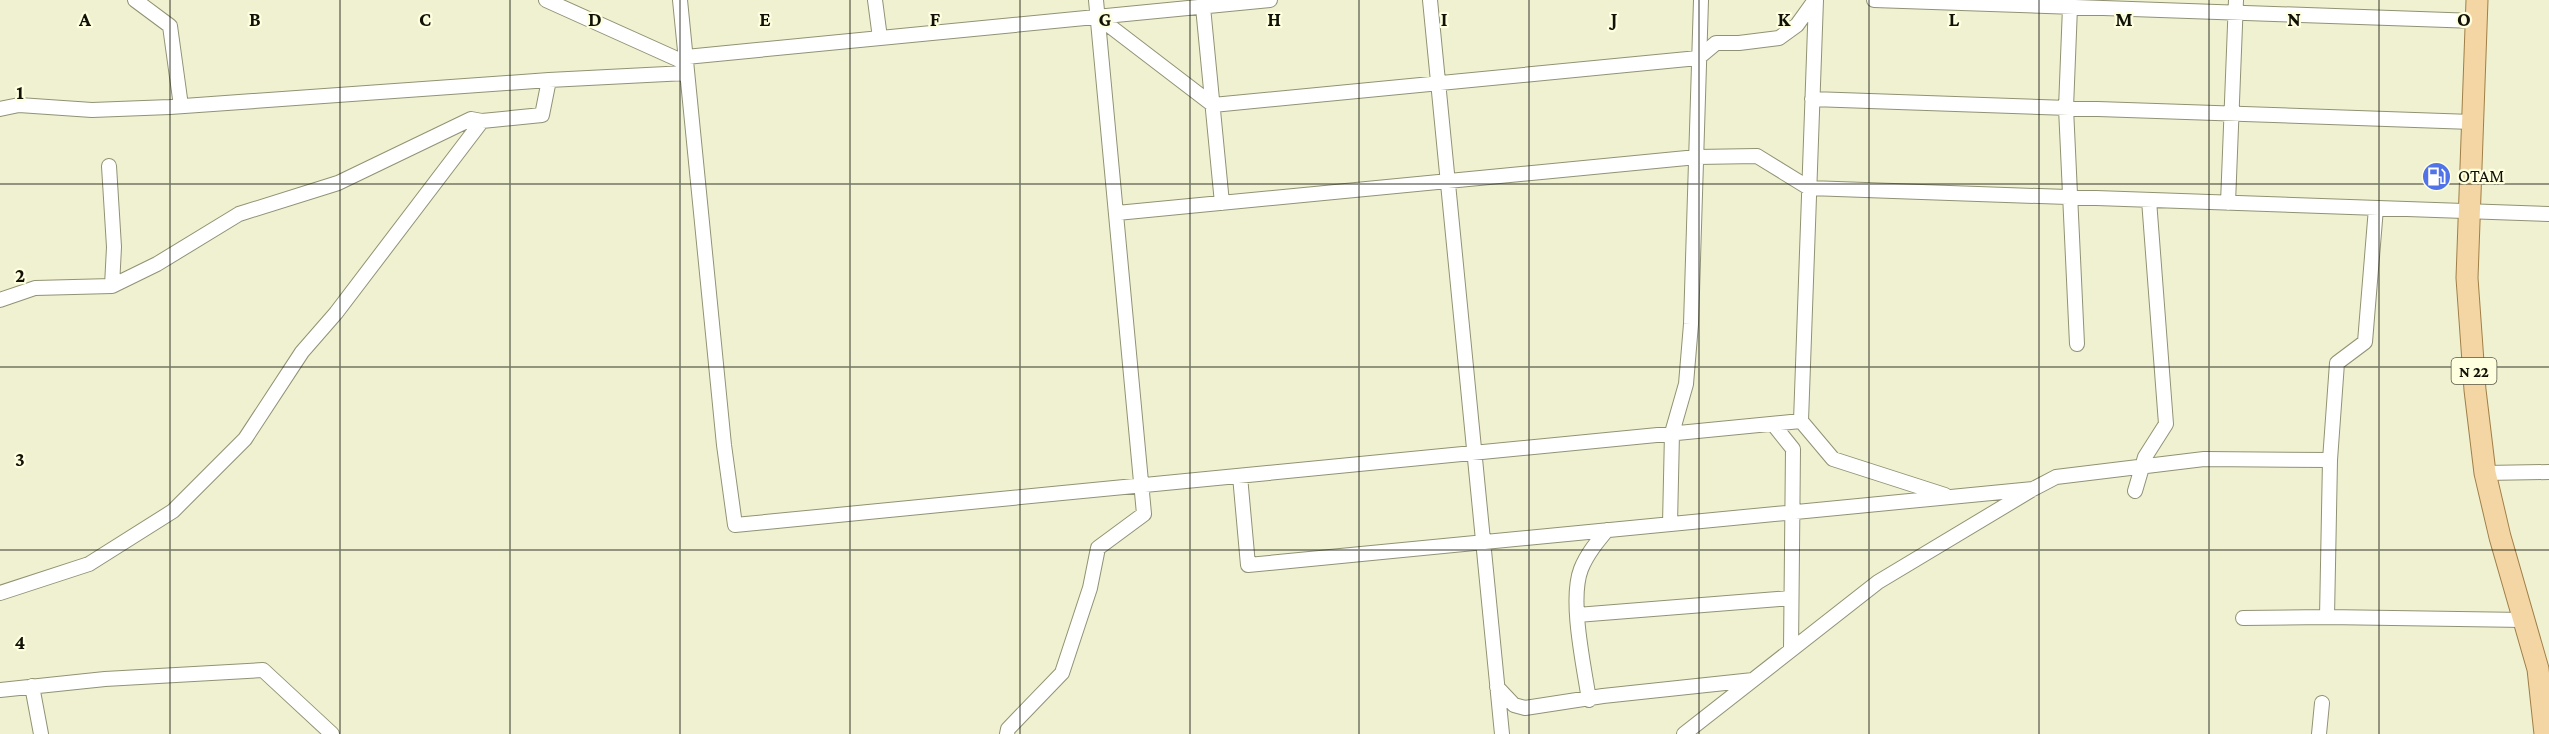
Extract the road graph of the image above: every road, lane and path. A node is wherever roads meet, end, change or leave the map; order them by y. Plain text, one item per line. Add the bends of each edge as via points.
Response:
1 (135, 0) edge
2 (546, 0) edge
3 (680, 0) edge
4 (875, 0) edge
5 (1096, 0) edge
6 (1270, 0) edge
7 (1430, 0) edge
8 (1701, 0) edge
9 (1815, 0) edge
10 (1874, 0) edge
11 (2477, 0) edge
12 (1913, 1) edge
13 (2132, 5) edge
14 (1203, 6) junction
15 (2236, 6) edge
16 (2070, 7) junction
17 (1098, 17) junction
18 (2476, 21) junction
19 (880, 38) junction
20 (1698, 58) junction
21 (686, 64) junction
22 (549, 80) junction
23 (1438, 83) junction
24 (1812, 99) junction
25 (1213, 105) junction
26 (181, 106) junction
27 (2066, 108) junction
28 (0, 109) edge
29 (2232, 113) junction
30 (482, 122) junction
31 (2472, 122) junction
32 (1697, 157) junction
33 (109, 166) dead end
34 (1448, 181) junction
35 (1809, 188) junction
36 (2070, 197) junction
37 (2149, 200) junction
38 (1222, 203) junction
39 (2228, 203) junction
40 (2376, 208) junction
41 (2468, 211) junction
42 (1117, 213) junction
43 (2549, 214) edge
44 (112, 286) junction
45 (0, 300) edge
46 (2077, 344) dead end
47 (1801, 422) junction
48 (1773, 424) junction
49 (1672, 434) junction
50 (1474, 453) junction
51 (2330, 460) junction
52 (2143, 465) junction
53 (2549, 472) edge
54 (2485, 473) junction
55 (1240, 476) junction
56 (1143, 485) junction
57 (2033, 489) junction
58 (2135, 491) dead end
59 (1951, 497) junction
60 (1793, 512) junction
61 (1670, 524) junction
62 (1607, 530) junction
63 (1483, 542) junction
64 (0, 593) edge
65 (1791, 598) junction
66 (1577, 615) junction
67 (2327, 617) junction
68 (2243, 618) dead end
69 (2524, 620) junction
70 (1791, 650) junction
71 (1753, 680) junction
72 (32, 686) junction
73 (1497, 687) junction
74 (0, 690) edge
75 (1589, 700) junction
76 (2322, 703) dead end
77 (42, 734) edge
78 (332, 734) edge
79 (1007, 734) edge
80 (1502, 734) edge
81 (1684, 734) edge
82 (2319, 734) edge
83 (2545, 734) edge

1 - 26 street via 170,26
2 - 21 street
3 - 21 street
4 - 19 street
5 - 17 street
6 - 14 street
7 - 23 street
8 - 20 street
9 - 20 street via 1797,25 1779,38 1716,43
9 - 24 street
10 - 12 street
11 - 18 main road, N 22 / N 22
12 - 16 street
13 - 15 street
13 - 16 street
14 - 17 street
14 - 25 street
15 - 18 street
15 - 29 street
16 - 27 street
17 - 19 street
17 - 25 street
17 - 42 street
18 - 31 main road, N 22 / N 22
19 - 21 street
20 - 23 street
20 - 32 street
21 - 22 street
21 - 56 street via 735,525
22 - 26 street
22 - 30 street via 542,115
23 - 25 street
23 - 34 street
24 - 27 street
24 - 35 street
25 - 38 street
26 - 28 street via 92,110 19,105
27 - 29 street
27 - 36 street
29 - 31 street
29 - 39 street
30 - 44 street via 471,120 338,183 239,214 157,264
30 - 64 street via 302,352 245,440 173,511 89,564
31 - 41 main road, N 22 / N 22
32 - 34 street
32 - 35 street via 1757,156
32 - 49 street via 1688,364
33 - 44 street
34 - 38 street
34 - 50 street
35 - 36 street
35 - 47 street
36 - 37 street
36 - 46 street
37 - 39 street
37 - 52 street via 2166,424
38 - 42 street
39 - 40 street
40 - 41 street
40 - 51 street via 2365,342 2337,363
41 - 43 street
41 - 54 main road, N 22 / N 22 via 2467,278
42 - 56 street
44 - 45 street via 35,288
47 - 48 street
47 - 59 street via 1833,459
48 - 49 street
48 - 60 street via 1793,449
49 - 50 street
49 - 61 street
50 - 55 street
50 - 63 street
51 - 52 street via 2204,459
51 - 67 street
52 - 57 street via 2056,477
52 - 58 street
53 - 54 street
54 - 69 main road, N 22 / N 22
55 - 56 street
55 - 63 street via 1248,565
56 - 79 street via 1144,514 1098,548 1090,588 1062,673
57 - 59 street
57 - 70 street via 1878,582
59 - 60 street
60 - 61 street
60 - 65 street
61 - 62 street
62 - 63 street
62 - 66 street via 1580,570
63 - 73 street
65 - 66 street
65 - 70 street
66 - 75 street
67 - 68 street
67 - 69 street
69 - 83 main road, N 22 / N 22 via 2538,669
70 - 71 street
71 - 75 street
71 - 81 street
72 - 74 street
72 - 77 street
72 - 78 street via 263,670
73 - 75 street via 1515,705 1524,708
73 - 80 street
76 - 82 street

